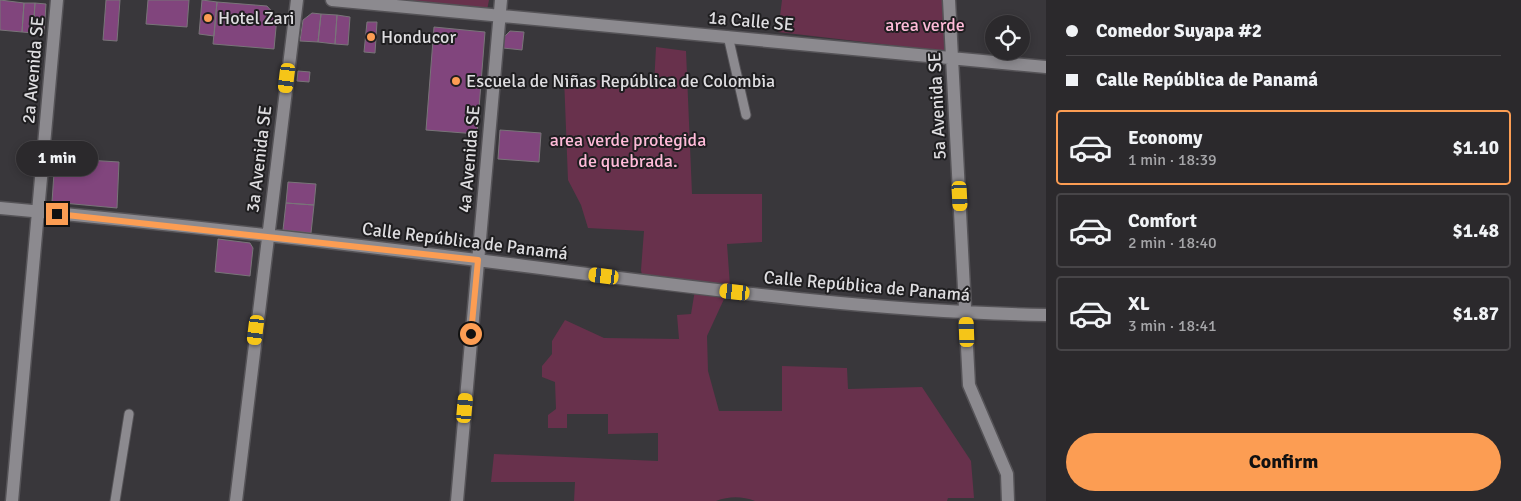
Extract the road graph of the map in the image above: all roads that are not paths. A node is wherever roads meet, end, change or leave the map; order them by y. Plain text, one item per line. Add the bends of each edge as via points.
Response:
1 (57, 0) edge
2 (297, 0) edge
3 (332, 0) edge
4 (501, 0) edge
5 (949, 0) edge
6 (499, 15) junction
7 (728, 36) junction
8 (952, 58) junction
9 (1046, 67) edge
10 (746, 115) dead end
11 (0, 208) edge
12 (38, 212) junction
13 (267, 235) junction
14 (478, 260) junction
15 (966, 314) junction
16 (1046, 315) edge
17 (129, 414) dead end
18 (12, 501) edge
19 (115, 501) edge
20 (236, 501) edge
21 (457, 501) edge
22 (1008, 501) edge

1 - 12 street, 2a Avenida SE
2 - 13 street, 3a Avenida SE
3 - 6 street, 1a Calle SE
4 - 6 street, 4a Avenida SE
5 - 8 street, 5a Avenida SE
6 - 7 street, 1a Calle SE
6 - 14 street, 4a Avenida SE
7 - 8 street, 1a Calle SE
7 - 10 lane
8 - 9 street, 1a Calle SE
8 - 15 street, 5a Avenida SE
11 - 12 street, Calle República de Panamá
12 - 13 street, Calle República de Panamá
12 - 18 street, 2a Avenida SE
13 - 14 street, Calle República de Panamá
13 - 20 street, 3a Avenida SE
14 - 15 street, Calle República de Panamá via 697,288
14 - 21 street, 4a Avenida SE
15 - 16 street, Calle República de Panamá
15 - 22 street, 5a Avenida SE via 969,385 1007,474
17 - 19 lane

